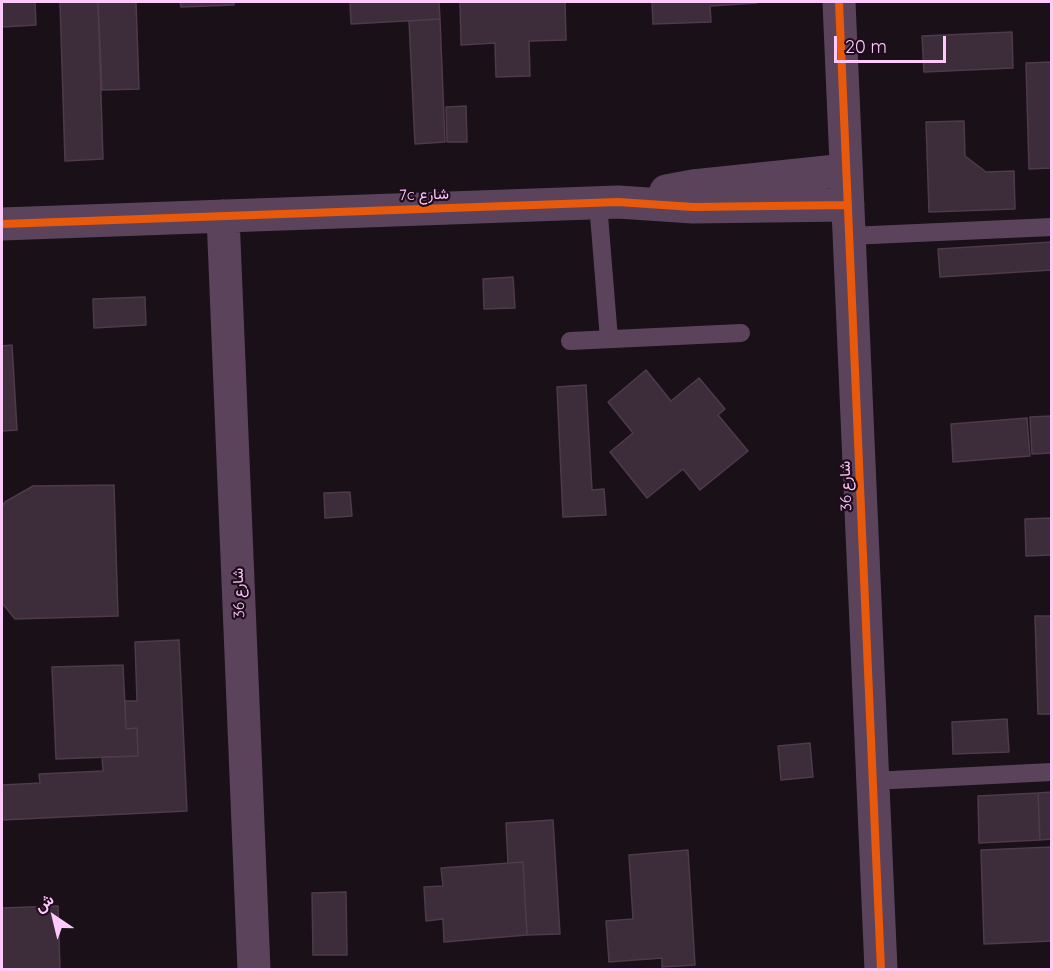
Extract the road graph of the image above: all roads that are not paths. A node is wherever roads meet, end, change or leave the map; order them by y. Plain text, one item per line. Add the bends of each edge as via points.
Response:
1 (839, 2) edge
2 (846, 170) junction
3 (608, 202) junction
4 (223, 216) junction
5 (849, 221) junction
6 (2, 224) edge
7 (1052, 227) edge
8 (741, 333) dead end
9 (609, 339) junction
10 (570, 341) dead end
11 (1052, 772) edge
12 (872, 781) junction
13 (254, 969) edge
14 (881, 969) edge

1 - 2 street, شارع 36
2 - 3 street, 7c شارع via 693,186
2 - 5 street, شارع 36
3 - 4 street, 7c شارع
3 - 5 street, 7c شارع
3 - 9 lane
4 - 6 street, 7c شارع
4 - 13 street, شارع 36
5 - 7 lane
5 - 12 street, شارع 36
8 - 9 lane
9 - 10 lane
11 - 12 lane
12 - 14 street, شارع 36

